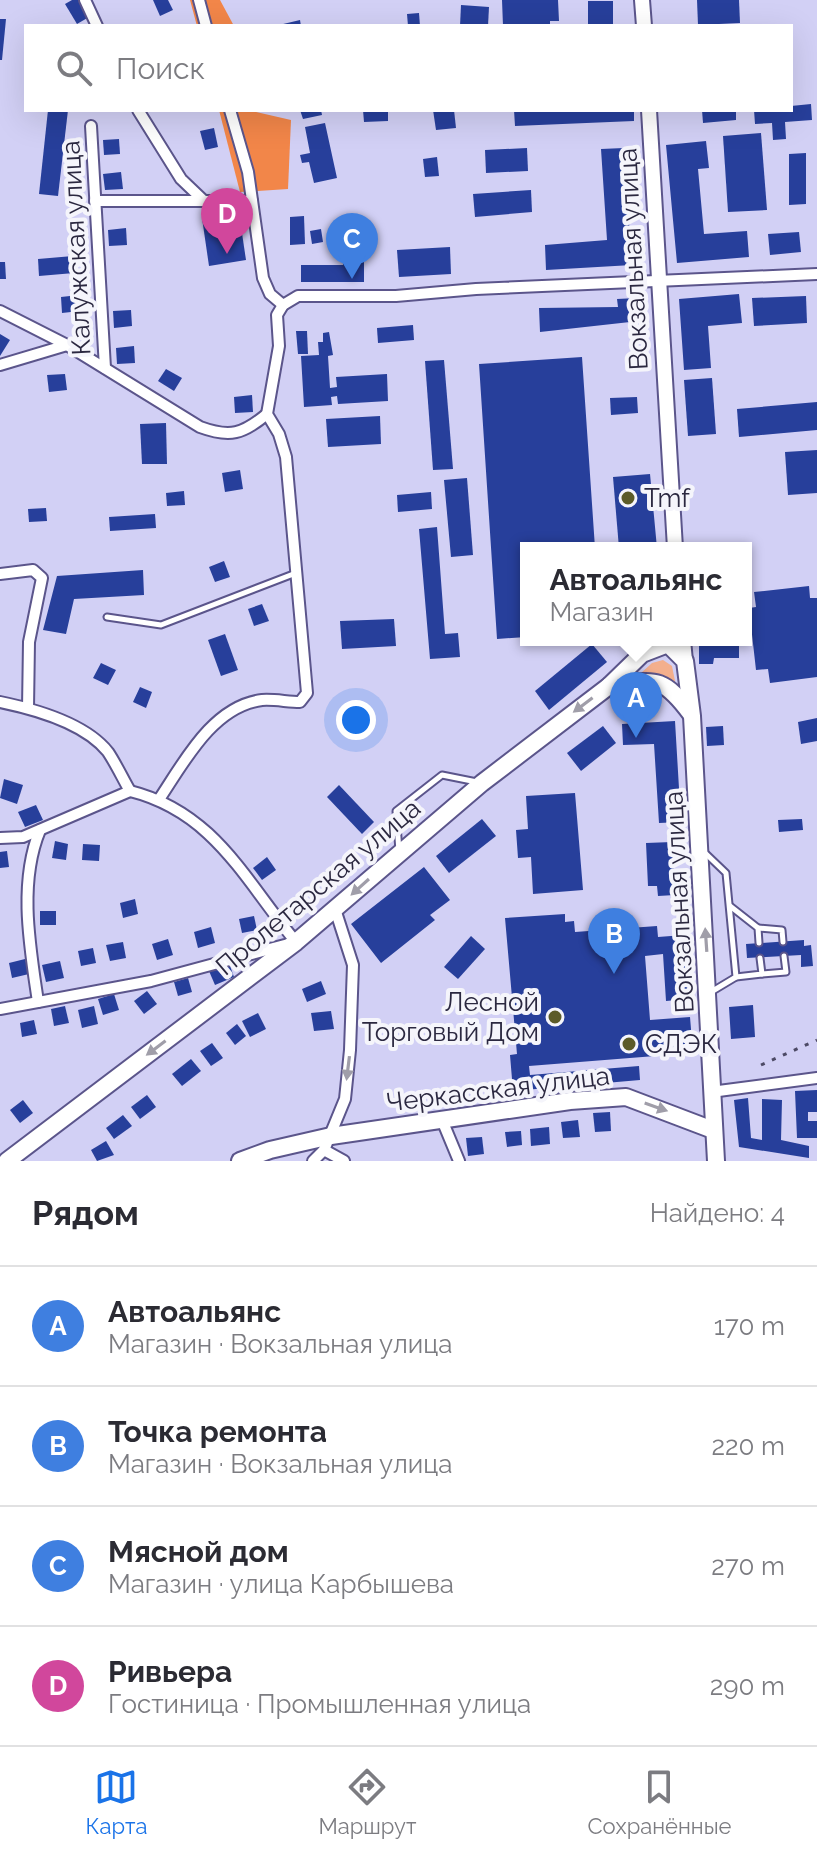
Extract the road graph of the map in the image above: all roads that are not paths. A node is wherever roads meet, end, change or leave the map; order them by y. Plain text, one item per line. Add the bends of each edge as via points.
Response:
1 (85, 0) edge
2 (199, 0) edge
3 (642, 0) edge
4 (96, 24) edge
5 (205, 24) edge
6 (644, 24) edge
7 (139, 112) edge
8 (230, 112) edge
9 (649, 112) edge
10 (91, 126) dead end
11 (203, 200) junction
12 (95, 201) junction
13 (252, 201) junction
14 (817, 274) edge
15 (657, 280) junction
16 (283, 305) junction
17 (0, 311) edge
18 (67, 345) junction
19 (0, 365) edge
20 (105, 368) junction
21 (267, 414) junction
22 (675, 542) edge
23 (296, 573) junction
24 (0, 574) edge
25 (107, 617) dead end
26 (672, 646) edge
27 (684, 646) edge
28 (647, 647) edge
29 (685, 661) junction
30 (609, 686) junction
31 (0, 702) edge
32 (28, 708) junction
33 (692, 716) junction
34 (482, 783) junction
35 (130, 791) junction
36 (160, 798) junction
37 (40, 830) junction
38 (0, 838) edge
39 (700, 849) junction
40 (399, 852) junction
41 (729, 905) junction
42 (335, 909) junction
43 (758, 928) junction
44 (296, 942) junction
45 (783, 942) dead end
46 (759, 943) dead end
47 (784, 956) dead end
48 (760, 958) dead end
49 (762, 974) junction
50 (736, 977) junction
51 (710, 993) junction
52 (38, 1002) junction
53 (0, 1009) edge
54 (817, 1078) edge
55 (711, 1092) junction
56 (442, 1120) junction
57 (713, 1130) junction
58 (328, 1143) junction
59 (7, 1161) edge
60 (240, 1161) edge
61 (313, 1161) edge
62 (344, 1161) edge
63 (459, 1161) edge
64 (716, 1161) edge

1 - 4 street
2 - 5 street
3 - 6 main road
7 - 11 street via 181,179
8 - 13 street
9 - 15 main road, Вокзальная улица
10 - 12 street, Калужская улица
11 - 12 street
11 - 13 street
12 - 20 street, Калужская улица
13 - 16 street via 263,278
14 - 15 street
15 - 16 street via 396,296 298,296
15 - 22 main road, Вокзальная улица
16 - 21 street via 277,315 279,346
17 - 18 street, Калужская улица
18 - 19 street
18 - 20 street, Калужская улица
20 - 21 street, Калужская улица via 216,433 246,431
21 - 23 street via 286,457
23 - 25 lane via 161,625
23 - 36 street via 305,700 265,699 232,713 195,746
24 - 32 street via 33,570 42,578 29,642
26 - 29 main road
27 - 29 main road, Вокзальная улица
28 - 30 main road, Пролетарская улица
29 - 33 main road, Вокзальная улица
30 - 33 main road via 659,683 671,688
30 -> 34 main road, Пролетарская улица
31 - 32 street
32 - 35 street via 107,750
33 - 39 main road, Вокзальная улица
34 - 40 main road, Пролетарская улица
34 - 40 lane via 442,775 396,811
35 - 36 street
35 - 37 street
36 - 44 street via 194,818 213,837
37 - 38 street
37 - 52 street via 28,882
39 - 41 lane via 726,873
51 -> 39 main road, Вокзальная улица
40 -> 42 main road, Пролетарская улица
41 - 43 lane
41 - 50 lane
42 - 44 main road, Пролетарская улица
42 -> 58 street via 353,965 345,1099
43 - 45 lane via 782,930
43 - 46 lane
44 - 52 street via 151,981
44 -> 59 main road, Пролетарская улица
47 - 49 lane via 786,972
48 - 49 lane
49 - 50 lane
50 - 51 lane
51 - 55 main road, Вокзальная улица
52 - 53 street
54 - 55 street
55 - 57 main road, Вокзальная улица
56 -> 57 main road, Черкасская улица via 626,1097
56 - 58 main road, Черкасская улица
56 - 63 street
57 - 64 main road, Вокзальная улица
58 - 60 main road, Черкасская улица via 270,1150
58 - 61 street
58 - 62 street

